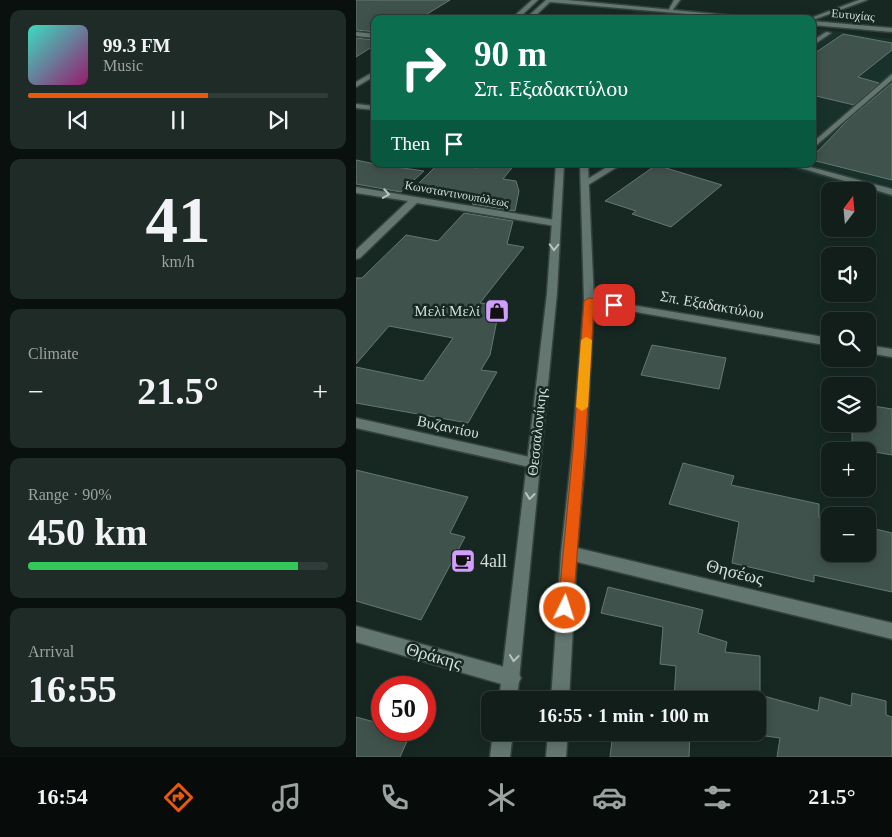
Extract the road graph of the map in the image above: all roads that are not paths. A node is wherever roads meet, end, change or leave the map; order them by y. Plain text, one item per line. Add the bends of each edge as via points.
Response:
1 (535, 0) edge
2 (549, 0) edge
3 (677, 0) edge
4 (864, 0) edge
5 (670, 10) junction
6 (518, 15) edge
7 (532, 15) edge
8 (723, 15) edge
9 (816, 17) edge
10 (816, 23) edge
11 (892, 30) edge
12 (828, 33) dead end
13 (356, 34) edge
14 (371, 36) edge
15 (816, 41) edge
16 (371, 76) edge
17 (892, 76) edge
18 (356, 85) edge
19 (356, 106) edge
20 (371, 108) edge
21 (816, 143) edge
22 (560, 167) edge
23 (584, 167) edge
24 (613, 167) edge
25 (804, 167) edge
26 (585, 183) junction
27 (356, 190) edge
28 (892, 192) edge
29 (416, 199) junction
30 (555, 223) junction
31 (356, 256) edge
32 (589, 301) junction
33 (821, 340) edge
34 (876, 350) edge
35 (892, 353) edge
36 (356, 423) edge
37 (534, 463) junction
38 (569, 553) junction
39 (892, 631) edge
40 (356, 634) edge
41 (512, 678) junction
42 (510, 691) edge
43 (561, 691) edge
44 (502, 741) edge
45 (557, 741) edge
46 (500, 757) edge
47 (556, 757) edge

1 - 6 street
2 - 5 street
2 - 7 street
3 - 5 street
4 - 9 street
5 - 8 street
10 - 11 street, Ευτυχίας
12 - 15 street
13 - 14 street
16 - 18 street
17 - 21 street
19 - 20 street
22 - 30 street, Θεσσαλονίκης
23 - 26 street
24 - 26 street
25 - 28 street
26 - 32 street
27 -> 29 street, Κωνσταντινουπόλεως
29 - 30 street, Κωνσταντινουπόλεως
29 - 31 street
30 -> 37 street, Θεσσαλονίκης via 552,293
32 - 33 street, Σπ. Εξαδακτύλου
32 - 38 street
34 - 35 street
36 - 37 street, Βυζαντίου
37 -> 41 street, Θεσσαλονίκης
38 - 39 street, Θησέως
38 - 43 street
40 - 41 street, Θράκης
41 - 42 street, Θεσσαλονίκης
44 - 46 street
45 - 47 street

